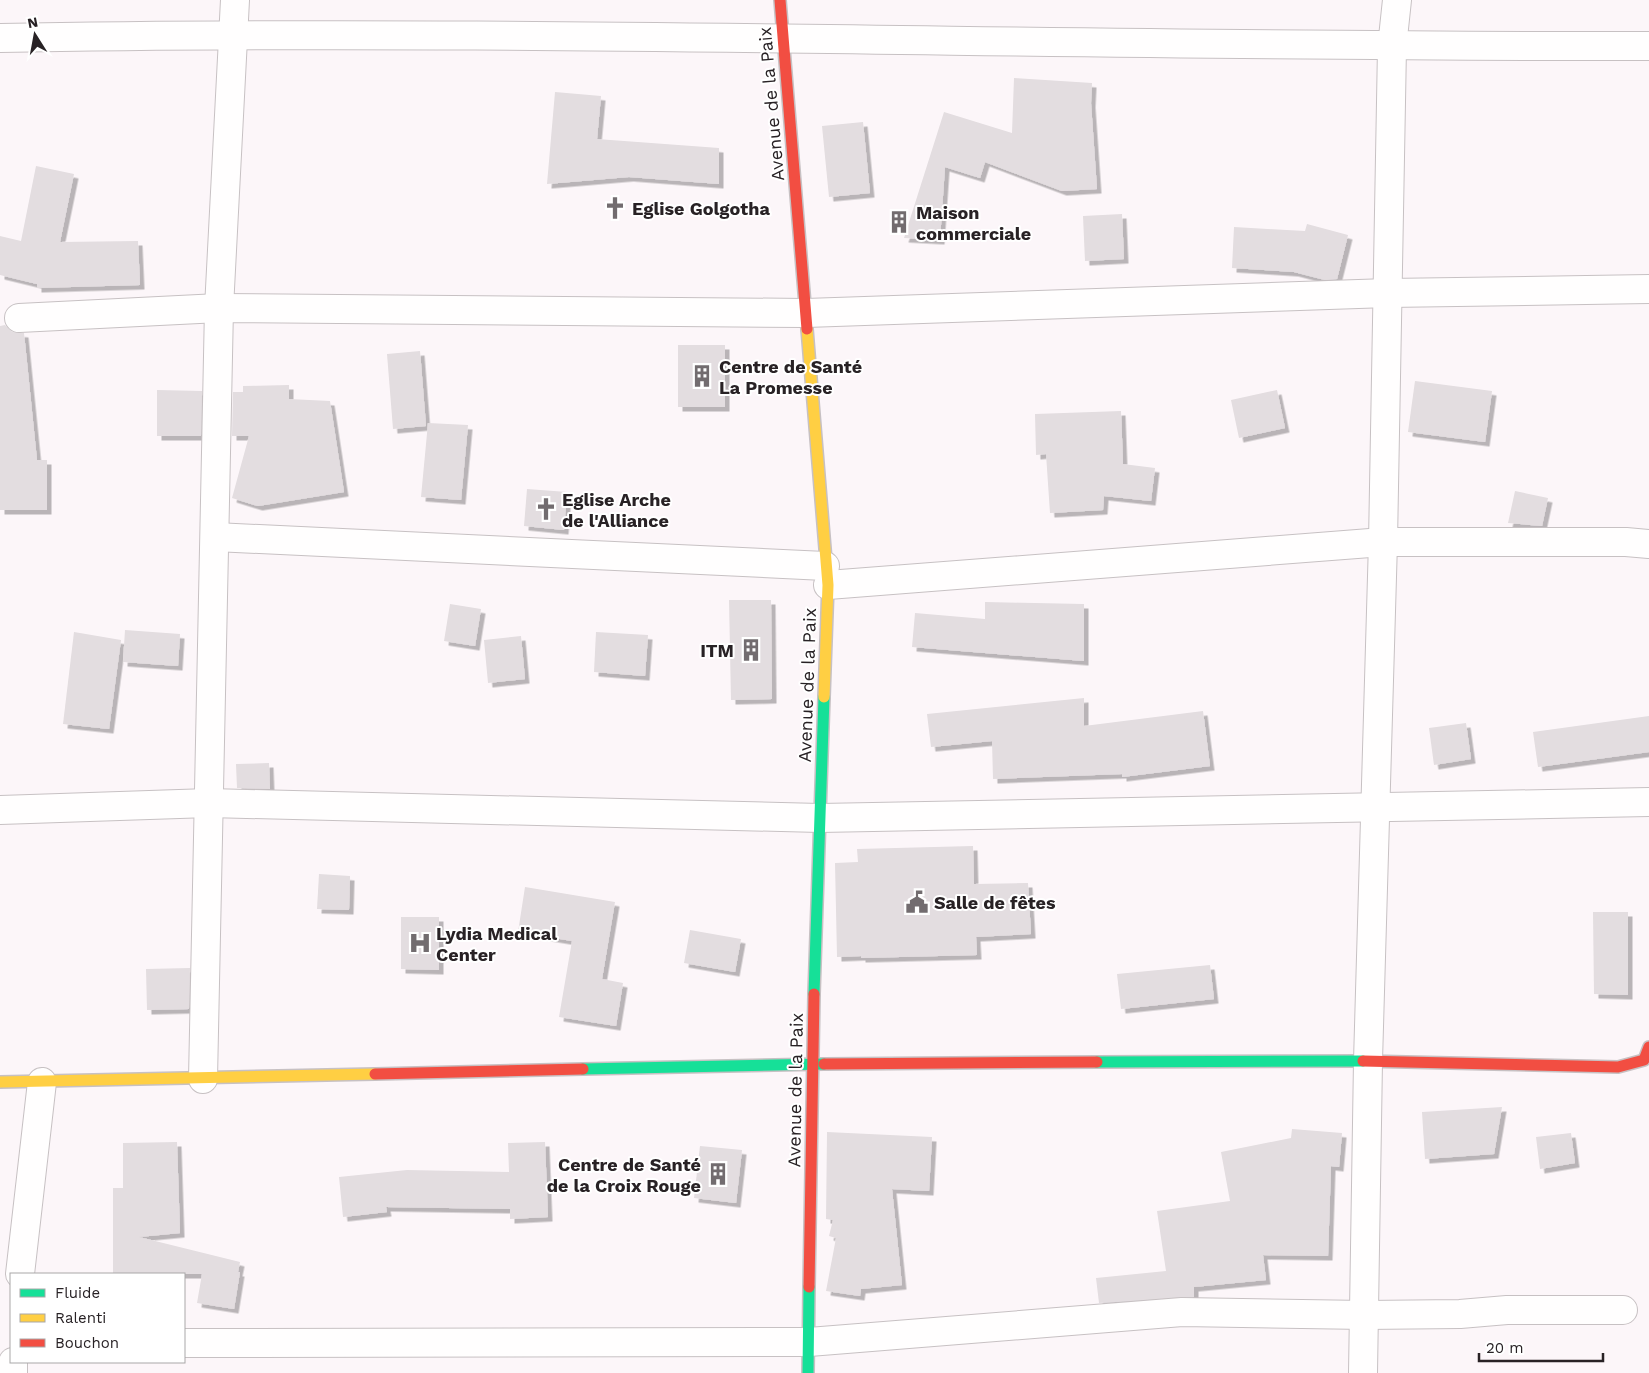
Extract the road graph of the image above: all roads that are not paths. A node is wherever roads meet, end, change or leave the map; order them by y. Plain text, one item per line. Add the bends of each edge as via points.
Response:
1 (235, 0) edge
2 (780, 0) edge
3 (1397, 0) edge
4 (234, 34) junction
5 (0, 38) edge
6 (783, 38) junction
7 (1649, 46) edge
8 (1392, 47) junction
9 (1649, 289) edge
10 (1388, 293) junction
11 (220, 308) junction
12 (806, 313) junction
13 (19, 318) dead end
14 (215, 537) junction
15 (1383, 542) junction
16 (1649, 544) edge
17 (827, 576) junction
18 (1649, 802) edge
19 (209, 803) junction
20 (1375, 807) junction
21 (0, 810) edge
22 (820, 818) junction
23 (1649, 1047) edge
24 (1368, 1061) junction
25 (812, 1064) junction
26 (203, 1079) junction
27 (0, 1082) edge
28 (42, 1082) junction
29 (20, 1273) edge
30 (1623, 1310) dead end
31 (1365, 1315) junction
32 (809, 1342) junction
33 (185, 1343) edge
34 (808, 1373) edge
35 (1363, 1373) edge

1 - 4 street
2 - 6 street, Avenue de la Paix
3 - 8 street
4 - 5 street
4 - 6 street
4 - 11 street
6 - 8 street
6 - 12 street, Avenue de la Paix
7 - 8 street
8 - 10 street
9 - 10 street
10 - 12 street
10 - 15 street
11 - 12 street
11 - 13 street
11 - 14 street
12 - 17 street, Avenue de la Paix
14 - 17 street
14 - 19 street
15 - 16 street
15 - 17 street
15 - 20 street
17 - 22 street, Avenue de la Paix
18 - 20 street
19 - 21 street
19 - 22 street
19 - 26 street
20 - 22 street
20 - 24 street
22 - 25 street, Avenue de la Paix
23 - 24 street via 1644,1060 1618,1067
24 - 25 street
24 - 31 street
25 - 26 street
25 - 32 street, Avenue de la Paix
26 - 28 street
27 - 28 street
28 - 29 street
30 - 31 street
31 - 32 street via 1182,1312
31 - 35 street
32 - 33 street
32 - 34 street, Avenue de la Paix

